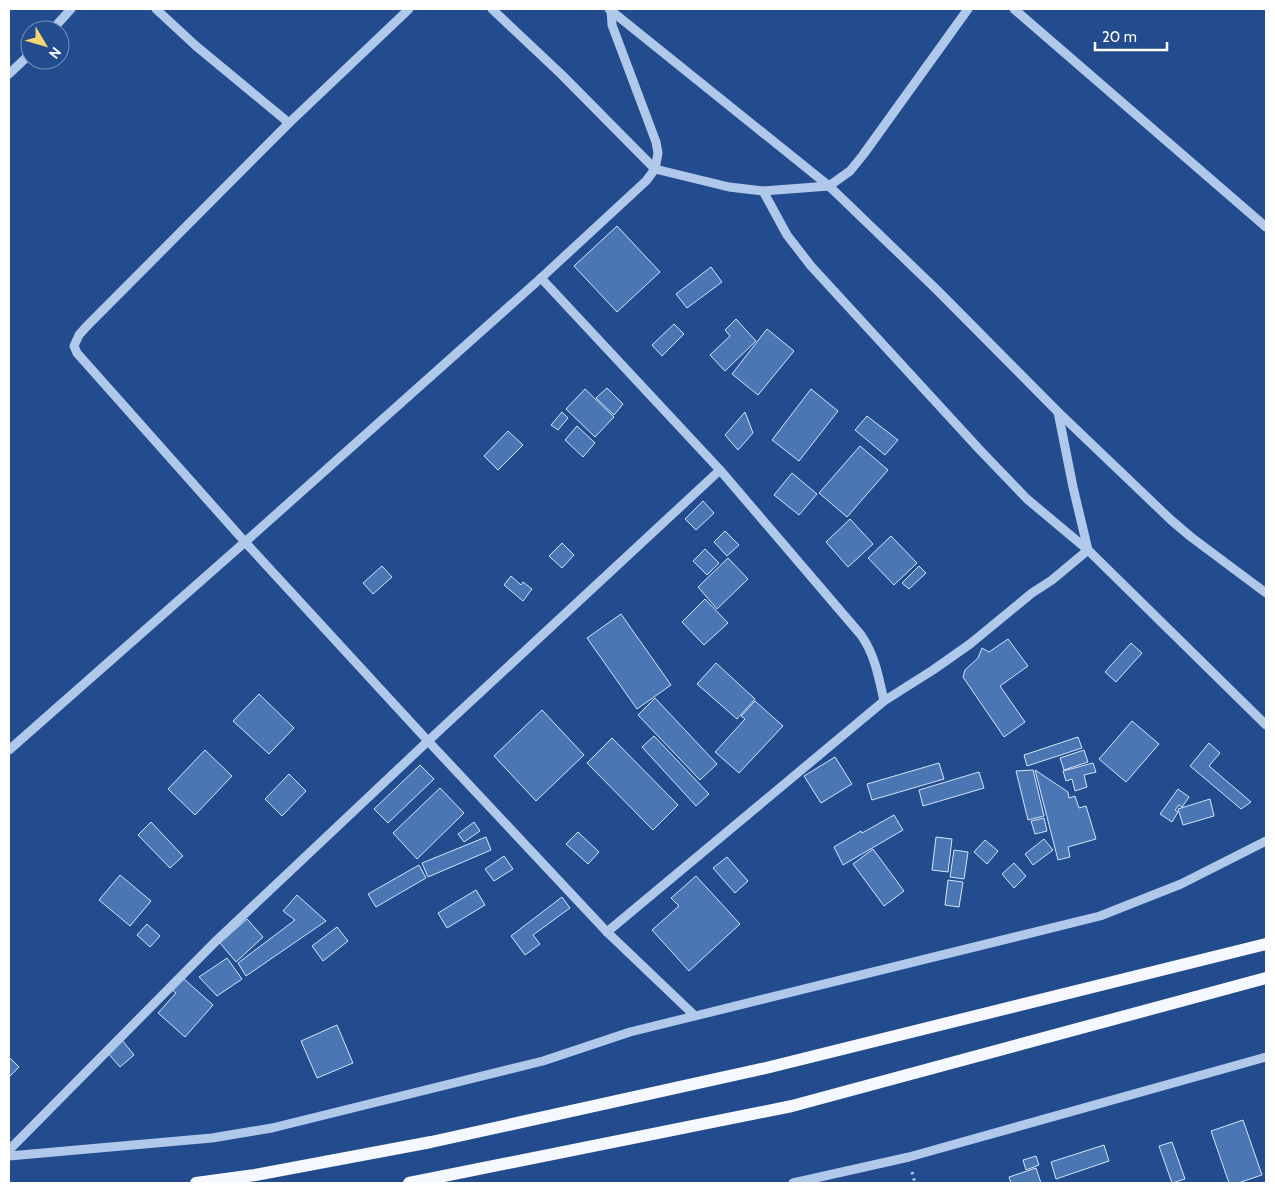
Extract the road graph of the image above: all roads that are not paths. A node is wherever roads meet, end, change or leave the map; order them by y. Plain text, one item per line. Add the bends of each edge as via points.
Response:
1 (71, 9) edge
2 (156, 9) edge
3 (409, 9) edge
4 (492, 9) edge
5 (610, 9) edge
6 (968, 9) edge
7 (1014, 9) edge
8 (61, 20) edge
9 (20, 64) edge
10 (9, 74) edge
11 (289, 123) junction
12 (655, 169) junction
13 (829, 186) junction
14 (763, 191) junction
15 (1266, 228) edge
16 (540, 278) junction
17 (1058, 412) junction
18 (720, 470) junction
19 (244, 542) junction
20 (1088, 550) junction
21 (1266, 593) edge
22 (884, 701) junction
23 (1266, 725) edge
24 (428, 741) junction
25 (9, 750) edge
26 (1266, 841) edge
27 (607, 932) junction
28 (1266, 944) edge
29 (1266, 978) edge
30 (696, 1016) junction
31 (1266, 1057) edge
32 (9, 1150) edge
33 (9, 1156) edge
34 (196, 1183) edge
35 (409, 1183) edge
36 (793, 1183) edge

1 - 8 street
2 - 11 street
3 - 11 street
4 - 12 street
5 - 12 street via 612,25 656,142
5 - 13 street
6 - 13 street via 863,155 850,171
7 - 15 street
9 - 10 street
11 - 19 street via 86,327 74,346
12 - 14 street via 729,187
12 - 16 street via 646,181
13 - 14 street
13 - 17 street
14 - 20 street via 787,235 811,266 1027,499
16 - 18 street
16 - 19 street
17 - 20 street
17 - 21 street via 1171,520
18 - 22 street via 861,635 874,659
18 - 24 street
19 - 24 street
19 - 25 street
20 - 22 street via 970,644
20 - 23 street
22 - 27 street
24 - 27 street
24 - 32 street via 217,940
26 - 30 street via 1181,884 1100,916
27 - 30 street
28 - 34 main road via 766,1068 432,1142
29 - 35 main road via 792,1106
30 - 33 street via 630,1032 543,1061 272,1128 212,1138
31 - 36 street via 909,1157

